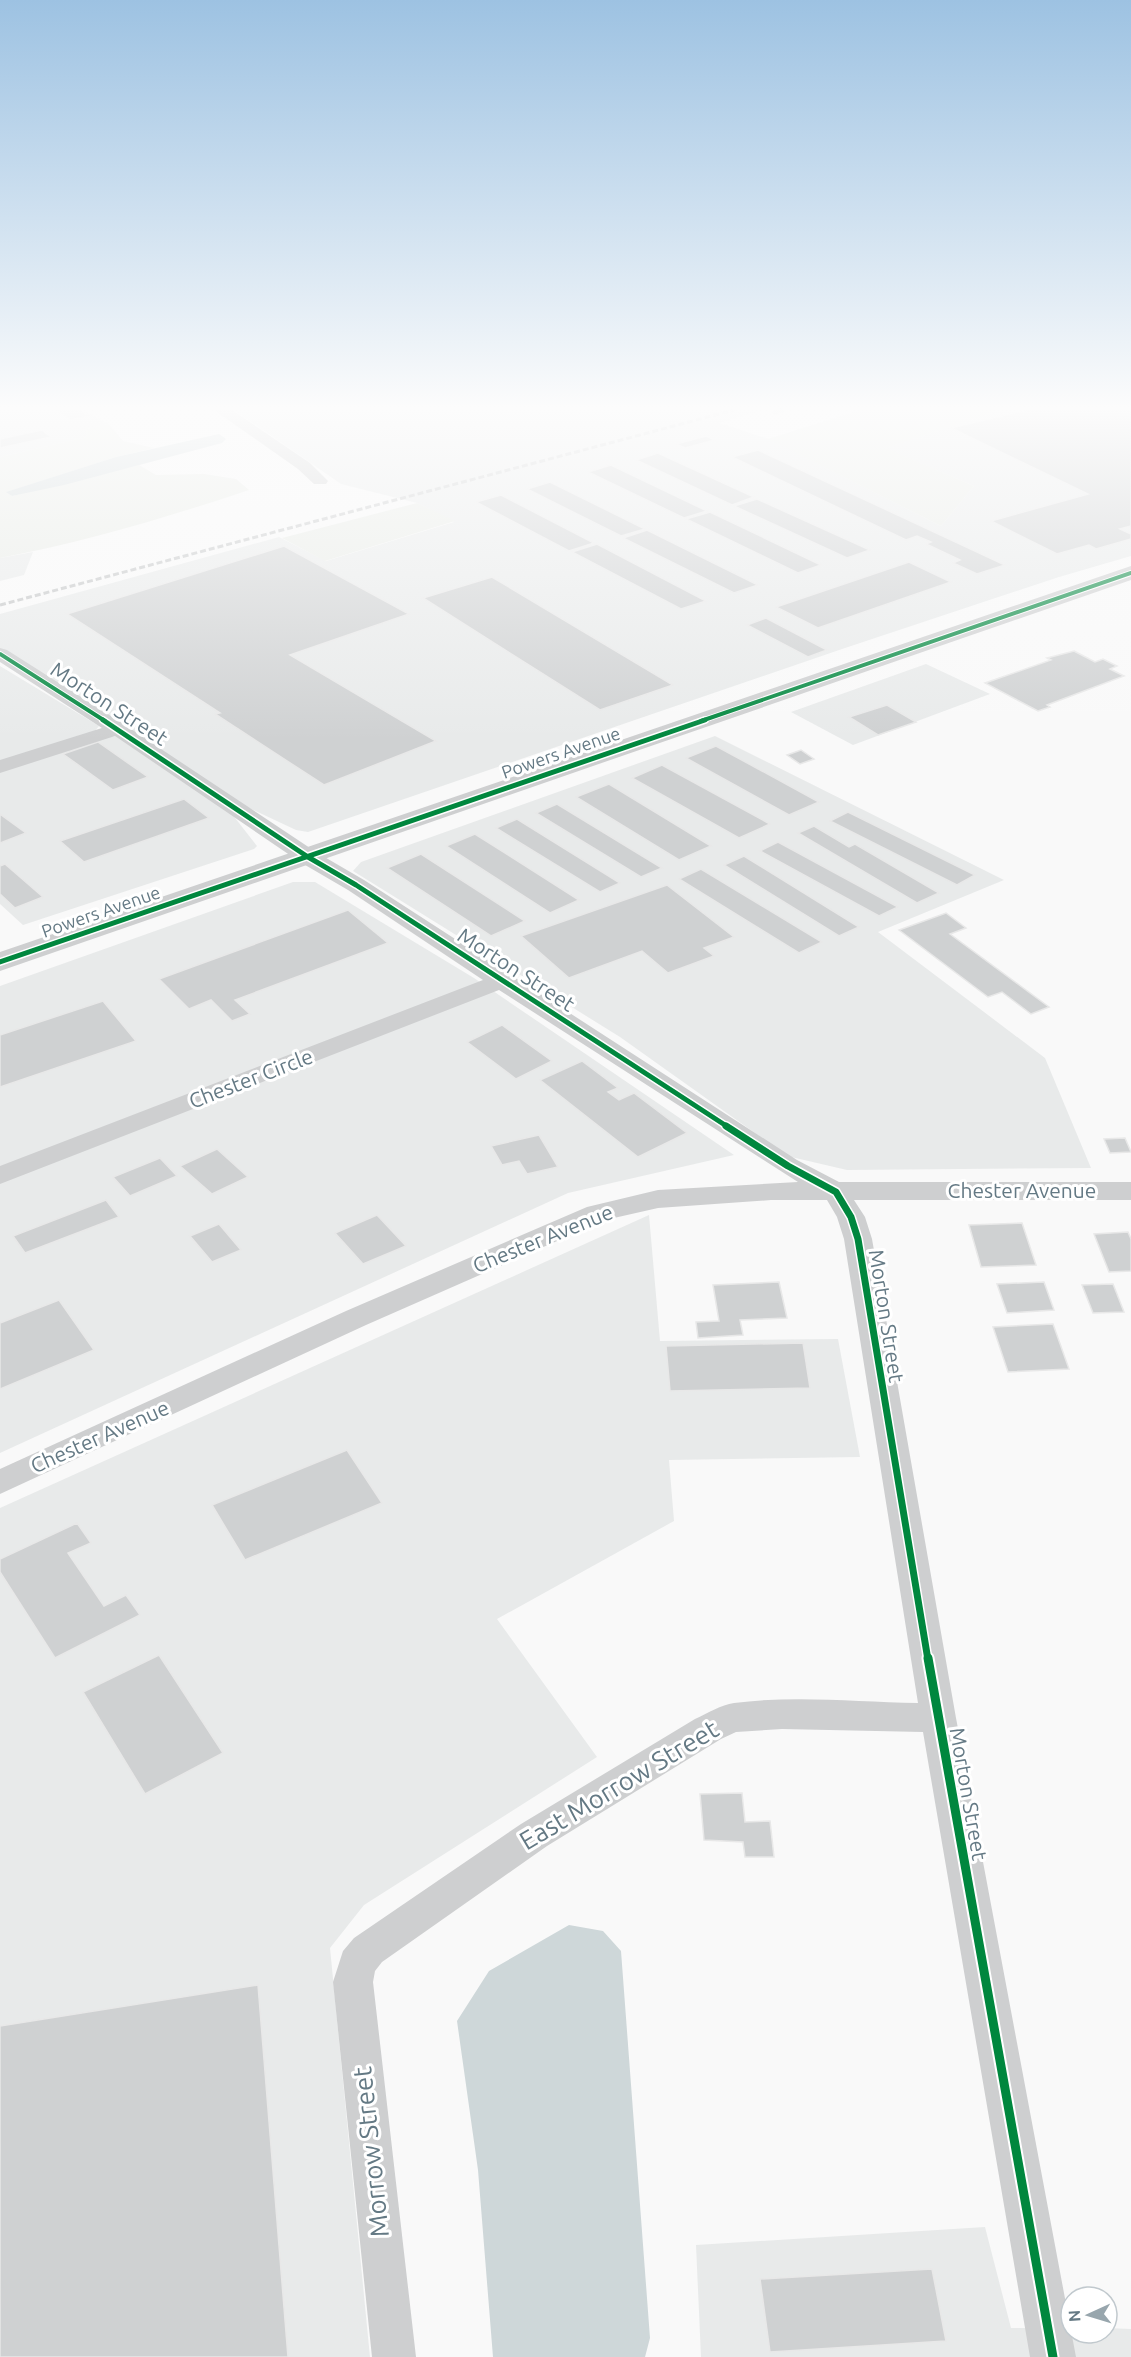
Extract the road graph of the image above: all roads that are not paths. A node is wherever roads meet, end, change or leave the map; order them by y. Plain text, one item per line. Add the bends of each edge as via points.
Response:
1 (1131, 573) edge
2 (0, 654) edge
3 (118, 729) junction
4 (0, 767) edge
5 (308, 857) junction
6 (0, 962) edge
7 (501, 981) junction
8 (0, 1176) edge
9 (1131, 1191) edge
10 (836, 1192) junction
11 (0, 1482) edge
12 (938, 1718) junction
13 (368, 1950) joint
14 (394, 2357) edge
15 (1053, 2357) edge

1 - 5 street, Powers Avenue
2 - 3 street, Morton Street
3 - 4 street
3 - 5 street, Morton Street
5 - 6 street, Powers Avenue
5 - 7 street, Morton Street
7 - 8 street, Chester Circle
7 - 10 street, Morton Street via 788,1166
9 - 10 street, Chester Avenue
10 - 11 street, Chester Avenue via 771,1191 658,1199 597,1213
10 - 12 street, Morton Street via 858,1239
12 - 13 street, East Morrow Street via 732,1718 534,1835
12 - 15 street, Morton Street
13 - 14 street, Morrow Street via 357,1964 353,1982

